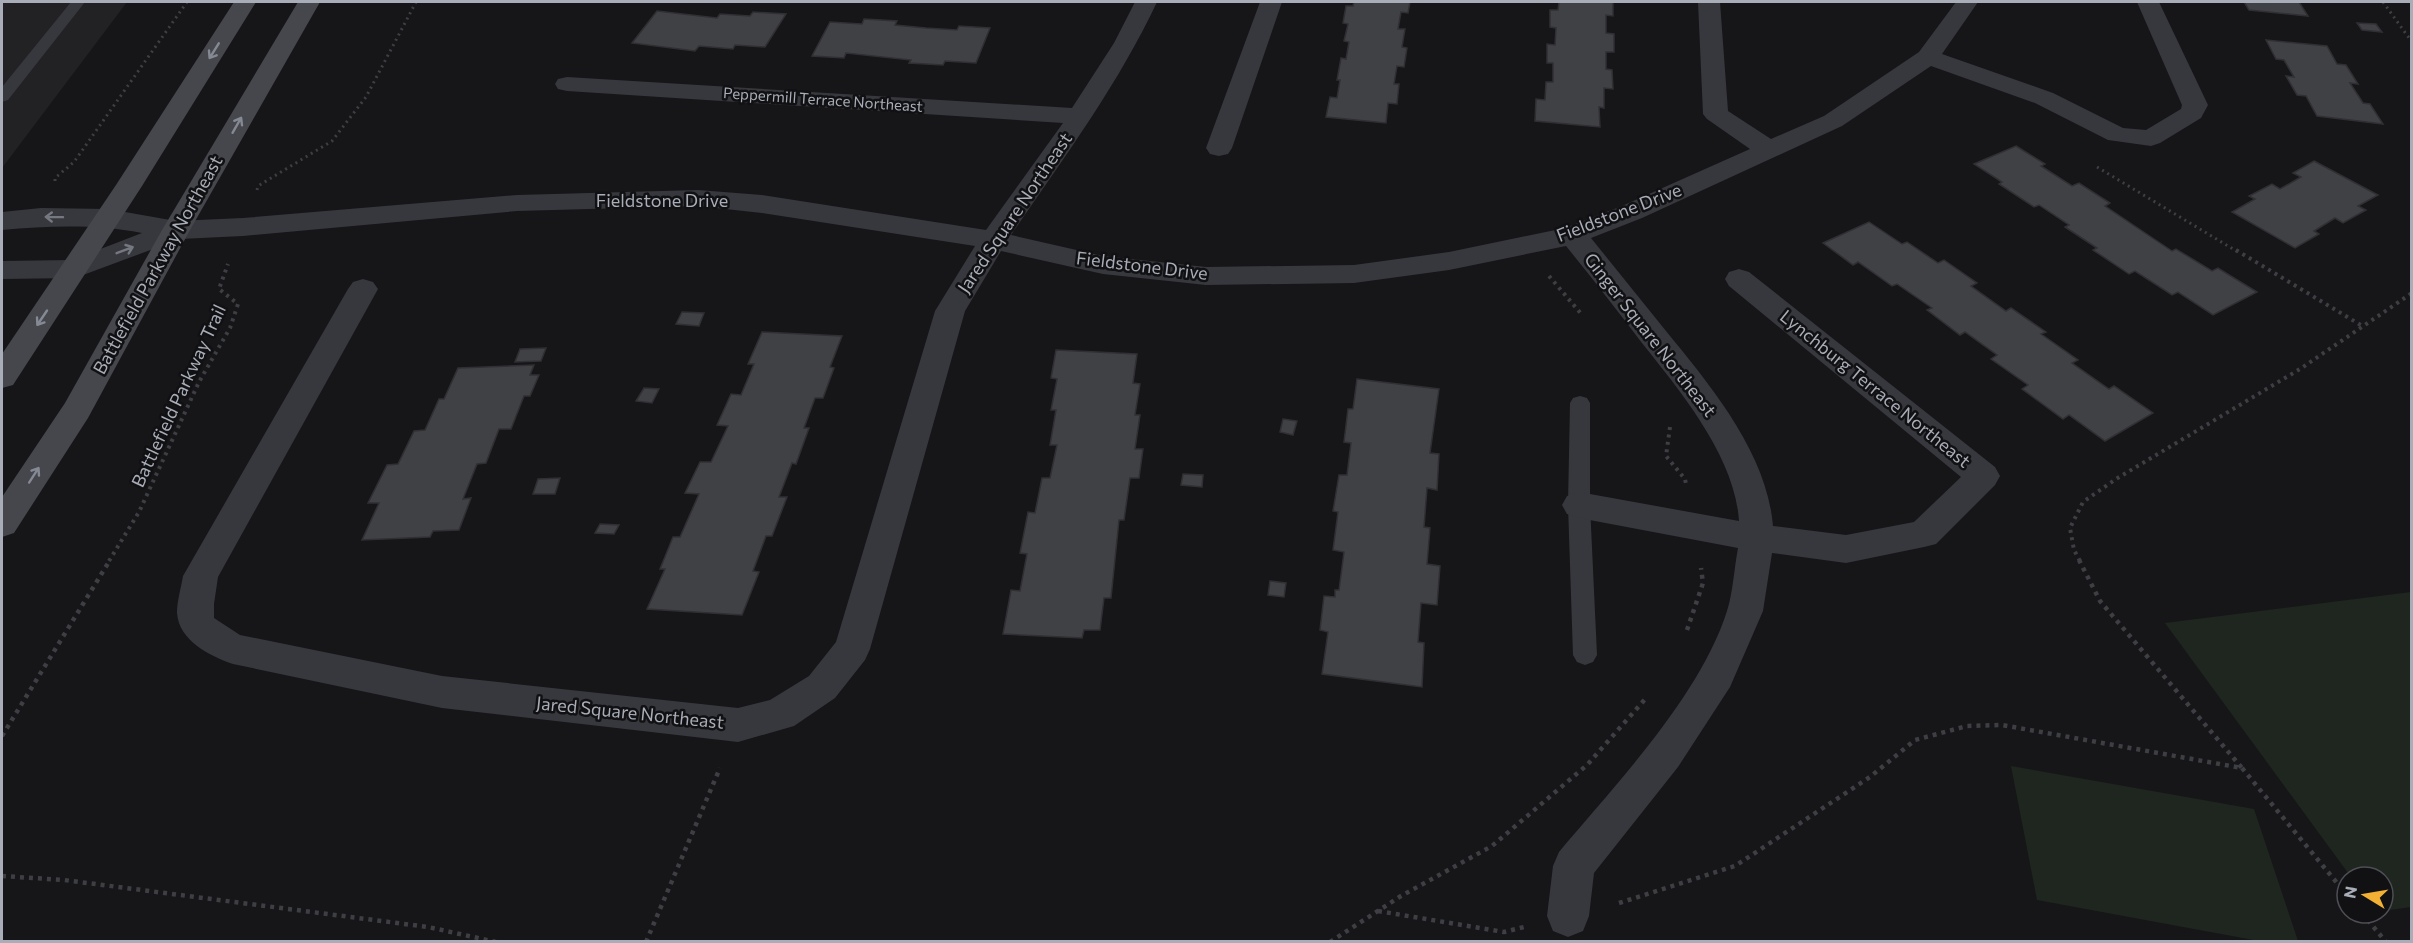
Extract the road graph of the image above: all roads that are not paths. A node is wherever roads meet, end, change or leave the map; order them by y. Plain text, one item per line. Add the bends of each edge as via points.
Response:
1 (78, 2) edge
2 (246, 2) edge
3 (309, 2) edge
4 (1146, 2) edge
5 (1271, 2) edge
6 (1709, 2) edge
7 (1967, 2) edge
8 (2148, 2) edge
9 (1928, 57) junction
10 (567, 84) dead end
11 (2, 97) edge
12 (1080, 116) junction
13 (1219, 148) dead end
14 (1770, 150) junction
15 (108, 218) junction
16 (2, 221) edge
17 (176, 230) junction
18 (1573, 235) junction
19 (993, 240) junction
20 (75, 269) junction
21 (2, 270) edge
22 (1739, 279) dead end
23 (363, 289) dead end
24 (2, 377) edge
25 (1580, 403) dead end
26 (1580, 505) junction
27 (2, 524) edge
28 (1757, 538) junction
29 (1585, 655) dead end
30 (1568, 916) road end

1 - 11 lane
2 -> 15 main road
17 -> 3 main road, Battlefield Parkway Northeast
4 - 12 street, Jared Square Northeast via 1126,43
5 - 13 street
6 - 14 street via 1716,114
7 - 9 street, Fieldstone Drive
8 - 9 street via 2195,105 2192,113 2151,138 2117,135 2044,98
9 - 14 street, Fieldstone Drive via 1833,121
10 - 12 street, Peppermill Terrace Northeast
12 - 19 street, Jared Square Northeast
14 - 18 street, Fieldstone Drive
15 -> 16 street
15 - 17 street
15 - 20 main road
17 - 19 street, Fieldstone Drive via 517,203 698,198 762,204
20 -> 17 street
27 -> 17 main road, Battlefield Parkway Northeast via 76,410
18 - 19 street, Fieldstone Drive via 1449,261 1354,274 1206,276 1103,265
18 - 28 street, Ginger Square Northeast via 1707,403 1738,460 1755,509
19 - 23 street, Jared Square Northeast via 951,311 852,649 822,687 780,714 738,724 442,692 233,649 203,633 193,611 201,576
20 - 21 street
20 -> 24 main road
22 - 28 street, Lynchburg Terrace Northeast via 1983,476 1924,534 1846,549
25 - 26 lane
26 - 28 street
26 - 29 lane
28 - 30 street, Ginger Square Northeast via 1745,611 1718,676 1664,755 1574,866

